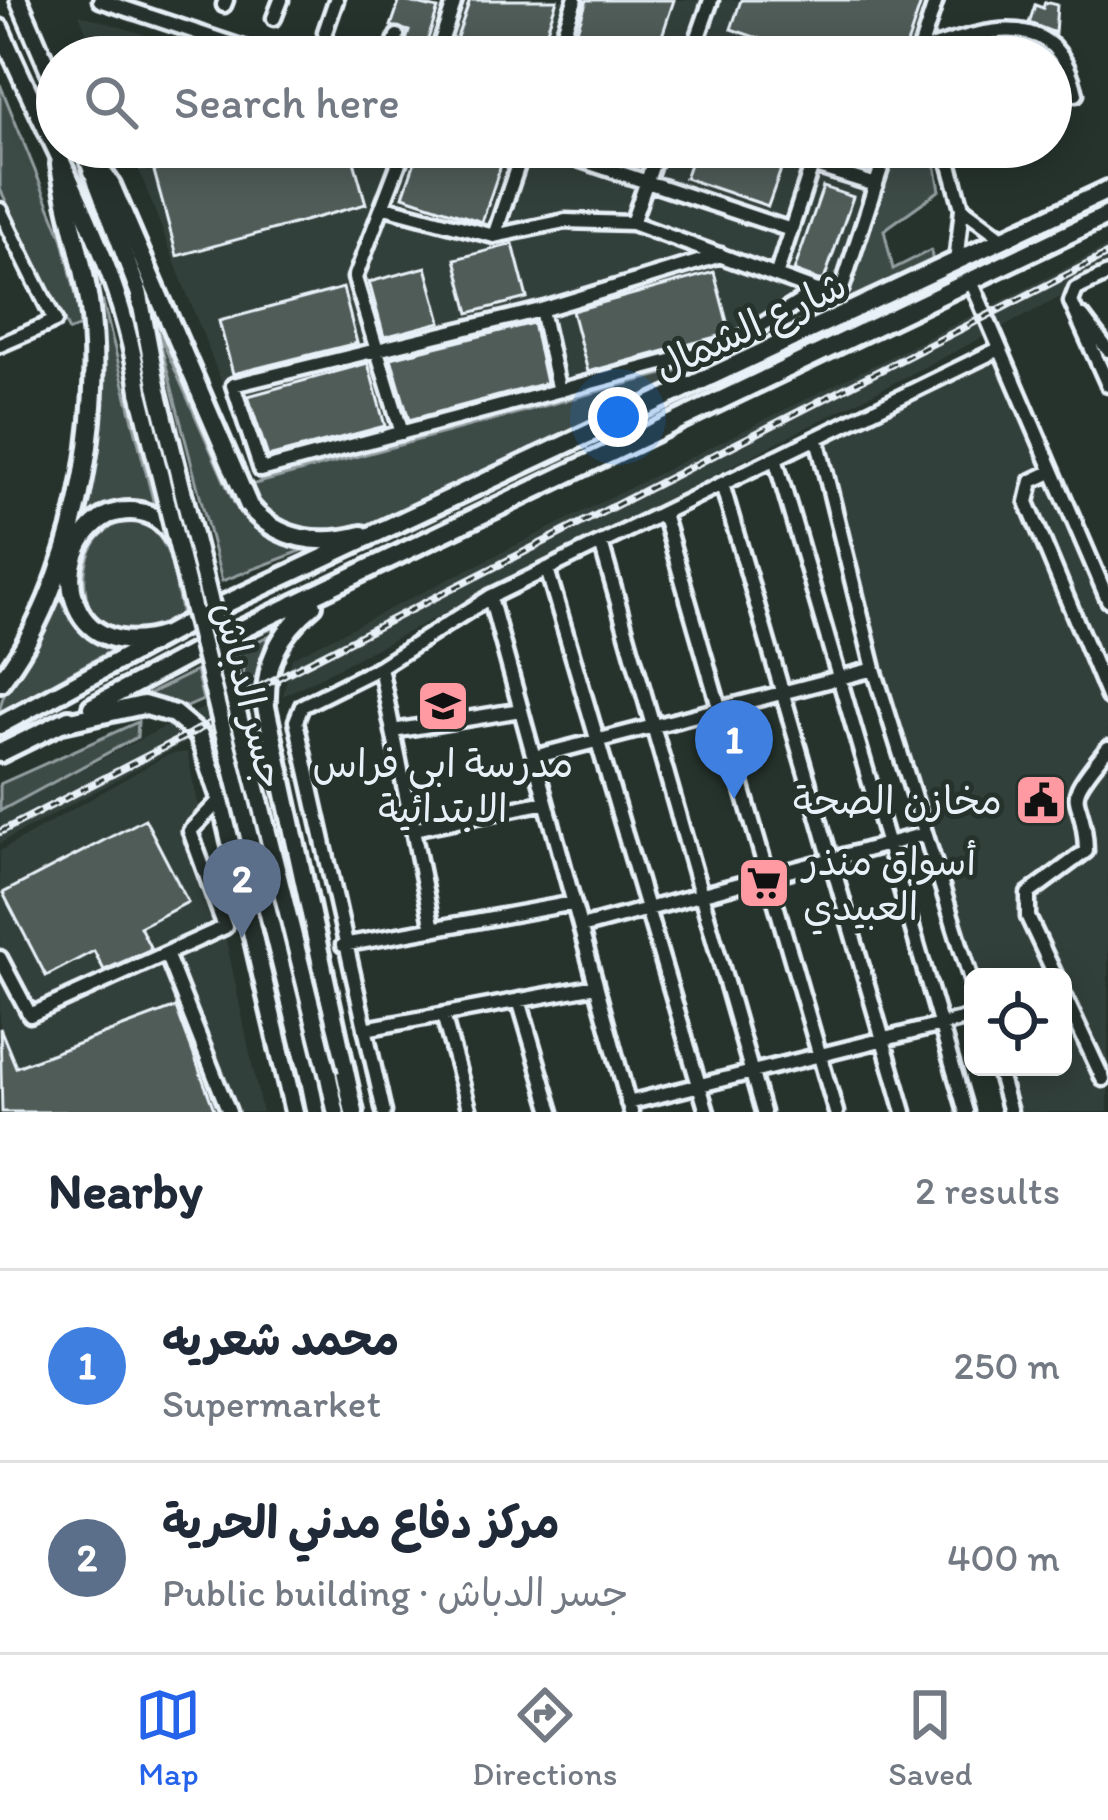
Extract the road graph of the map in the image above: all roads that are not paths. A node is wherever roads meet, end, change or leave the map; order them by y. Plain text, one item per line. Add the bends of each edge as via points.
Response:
1 (19, 0) edge
2 (100, 0) edge
3 (281, 0) edge
4 (336, 0) edge
5 (455, 0) edge
6 (575, 0) edge
7 (711, 0) edge
8 (937, 0) edge
9 (274, 18) dead end
10 (0, 28) edge
11 (325, 32) dead end
12 (208, 36) edge
13 (443, 36) edge
14 (562, 36) edge
15 (698, 36) edge
16 (925, 36) edge
17 (970, 36) edge
18 (1031, 36) edge
19 (36, 40) edge
20 (1072, 82) edge
21 (1076, 94) dead end
22 (36, 110) edge
23 (60, 168) edge
24 (62, 168) edge
25 (92, 168) edge
26 (99, 168) edge
27 (398, 168) edge
28 (517, 168) edge
29 (609, 168) edge
30 (651, 168) edge
31 (811, 168) edge
32 (822, 168) edge
33 (881, 168) edge
34 (951, 168) edge
35 (647, 180) junction
36 (876, 185) junction
37 (1108, 190) edge
38 (385, 207) junction
39 (962, 208) junction
40 (0, 210) edge
41 (1108, 214) edge
42 (632, 223) junction
43 (791, 230) junction
44 (494, 236) junction
45 (1006, 240) junction
46 (721, 255) junction
47 (956, 264) junction
48 (1108, 274) edge
49 (776, 276) junction
50 (971, 281) junction
51 (817, 291) junction
52 (1071, 302) junction
53 (542, 310) junction
54 (0, 345) edge
55 (999, 349) junction
56 (1108, 350) edge
57 (378, 352) junction
58 (1108, 385) edge
59 (558, 387) junction
60 (149, 391) junction
61 (402, 434) junction
62 (818, 438) junction
63 (775, 458) junction
64 (1051, 472) junction
65 (722, 484) junction
66 (663, 513) junction
67 (415, 520) junction
68 (177, 540) junction
69 (601, 543) junction
70 (548, 569) junction
71 (338, 586) junction
72 (490, 597) junction
73 (1107, 597) edge
74 (223, 605) dead end
75 (188, 623) dead end
76 (165, 635) junction
77 (230, 635) dead end
78 (195, 652) dead end
79 (380, 667) junction
80 (874, 669) junction
81 (839, 678) junction
82 (0, 682) edge
83 (784, 692) junction
84 (1108, 697) edge
85 (718, 709) junction
86 (521, 710) junction
87 (62, 723) junction
88 (0, 725) edge
89 (653, 726) junction
90 (393, 731) junction
91 (598, 740) junction
92 (1108, 748) edge
93 (0, 753) edge
94 (534, 757) junction
95 (220, 799) junction
96 (546, 802) junction
97 (413, 829) junction
98 (925, 834) junction
99 (886, 844) junction
100 (832, 859) junction
101 (765, 878) junction
102 (701, 895) junction
103 (574, 903) junction
104 (647, 909) junction
105 (581, 927) junction
106 (433, 929) junction
107 (344, 945) junction
108 (166, 956) junction
109 (0, 958) edge
110 (967, 968) edge
111 (1051, 968) edge
112 (596, 986) junction
113 (519, 1000) junction
114 (1072, 1012) edge
115 (443, 1015) junction
116 (964, 1019) edge
117 (940, 1025) junction
118 (364, 1029) junction
119 (882, 1040) junction
120 (820, 1058) junction
121 (753, 1076) junction
122 (1000, 1076) edge
123 (1103, 1079) dead end
124 (700, 1087) junction
125 (630, 1107) edge
126 (229, 1112) edge
127 (294, 1112) edge
128 (316, 1112) edge
129 (336, 1112) edge
130 (354, 1112) edge
131 (384, 1112) edge
132 (470, 1112) edge
133 (552, 1112) edge
134 (707, 1112) edge
135 (763, 1112) edge
136 (836, 1112) edge
137 (904, 1112) edge
138 (966, 1112) edge
139 (1010, 1112) edge

1 - 19 main road
2 - 12 street
3 - 9 street
4 - 11 street
5 - 13 street
6 - 14 street
7 - 15 street
8 - 16 street
10 - 22 main road
17 - 18 street via 989,29
20 - 21 street
23 - 82 highway via 92,323 89,436 52,579 31,635
24 - 60 main road via 100,237
25 - 60 main road via 139,293
26 - 67 highway via 230,471 257,515 286,534 321,541
27 - 38 street
28 - 44 street
29 - 35 street
30 - 35 street
31 - 43 street
32 - 36 street
33 - 36 street
34 - 39 street
35 - 42 street
35 - 43 street
36 - 51 street via 842,288
37 - 45 highway, شارع الشمال
38 - 44 street
38 - 57 street via 355,278
39 - 45 street
39 - 47 street
40 - 54 street via 55,321
41 - 50 highway, شارع الشمال
42 - 44 street via 565,221
42 - 46 street
43 - 49 street
45 - 47 highway, شارع الشمال
46 - 49 street
46 - 53 street
47 - 67 highway, شارع الشمال
48 - 52 street via 1076,289
49 - 51 street
50 - 55 street
50 - 71 highway, شارع الشمال
51 - 59 street via 730,345
52 - 56 street
52 - 58 street
53 - 57 street
53 - 59 street
55 - 62 street
55 - 64 street
57 - 61 street
57 - 61 street via 233,385 261,470
59 - 61 street
60 - 68 main road, جسر الدباش, bridge
60 - 129 main road, جسر الدباش, bridge
62 - 63 street
62 - 80 street
63 - 65 street
63 - 81 street
64 - 73 street
64 - 84 street via 1032,481 1027,502
65 - 66 street
65 - 83 street
66 - 69 street
66 - 85 street
67 - 74 highway, شارع الشمال
68 - 76 highway via 163,521 140,511 100,519 73,582 83,621 117,641
68 - 128 main road, جسر الدباش, bridge
69 - 70 street
69 - 89 street
70 - 72 street
70 - 91 street
71 - 77 highway, شارع الشمال
71 - 130 highway via 281,638 265,694
72 - 79 street
72 - 86 street
75 - 76 highway
76 - 88 highway
78 - 87 highway
79 - 90 street
79 - 107 street via 302,706 296,721
80 - 81 street
80 - 98 street
81 - 83 street
81 - 99 street
83 - 85 street
83 - 100 street
85 - 89 street
85 - 101 street
86 - 90 street
86 - 94 street
87 - 93 highway
87 - 95 highway via 136,705 174,714 205,745
89 - 91 street
89 - 102 street
90 - 97 street
91 - 94 street
91 - 104 street
92 - 111 street via 1077,784 1073,802 1086,851 1028,893 1028,917
94 - 96 street
95 - 108 street via 190,831 225,927
95 - 127 highway
96 - 97 street
96 - 103 street
97 - 106 street
98 - 99 street
98 - 110 street
99 - 100 street
99 - 117 street
100 - 101 street
100 - 119 street
101 - 102 street
101 - 120 street
102 - 104 street
102 - 121 street
103 - 105 street
103 - 106 street
104 - 105 street
104 - 124 street
105 - 112 street
106 - 107 street
107 - 118 street
108 - 109 street via 30,1015
108 - 126 street
112 - 113 street
112 - 125 street
113 - 115 street
113 - 133 street
114 - 123 street
115 - 118 street
115 - 132 street
116 - 117 street
117 - 119 street
117 - 138 street
118 - 131 street
119 - 120 street
119 - 137 street
120 - 121 street
120 - 136 street
121 - 124 street
121 - 135 street
122 - 139 street
124 - 125 street
124 - 134 street

